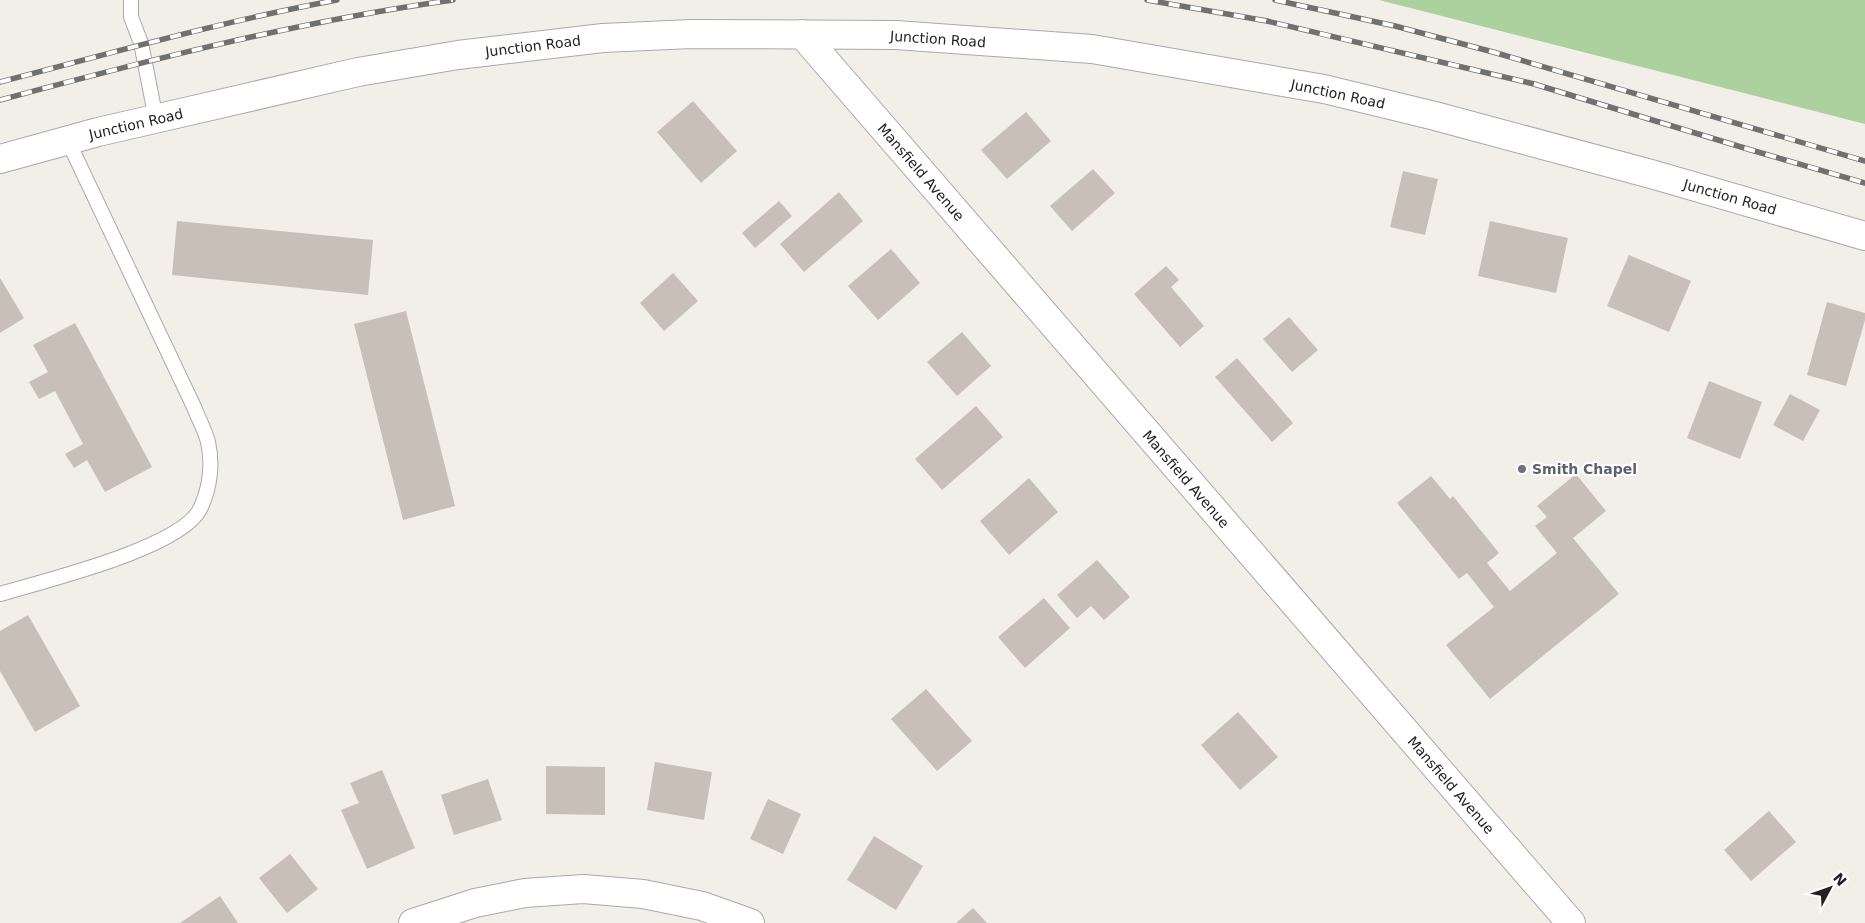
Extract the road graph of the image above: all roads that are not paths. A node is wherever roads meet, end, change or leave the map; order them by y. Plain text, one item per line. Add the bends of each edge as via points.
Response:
1 (131, 0) edge
2 (802, 34) junction
3 (156, 119) junction
4 (68, 141) junction
5 (0, 159) edge
6 (1865, 236) edge
7 (0, 594) edge
8 (413, 923) edge
9 (750, 923) edge
10 (1571, 923) edge

1 - 3 lane via 131,17 141,44
2 - 3 street, Junction Road via 603,38 458,55 358,72
2 - 6 street, Junction Road via 896,35 1092,49 1324,90 1595,159
2 - 10 street, Mansfield Avenue
3 - 4 street, Junction Road
4 - 5 street, Junction Road
4 - 7 lane via 194,407 208,442 211,471 200,511 180,530 148,548
8 - 9 street via 475,903 525,893 583,889 643,894 702,906

